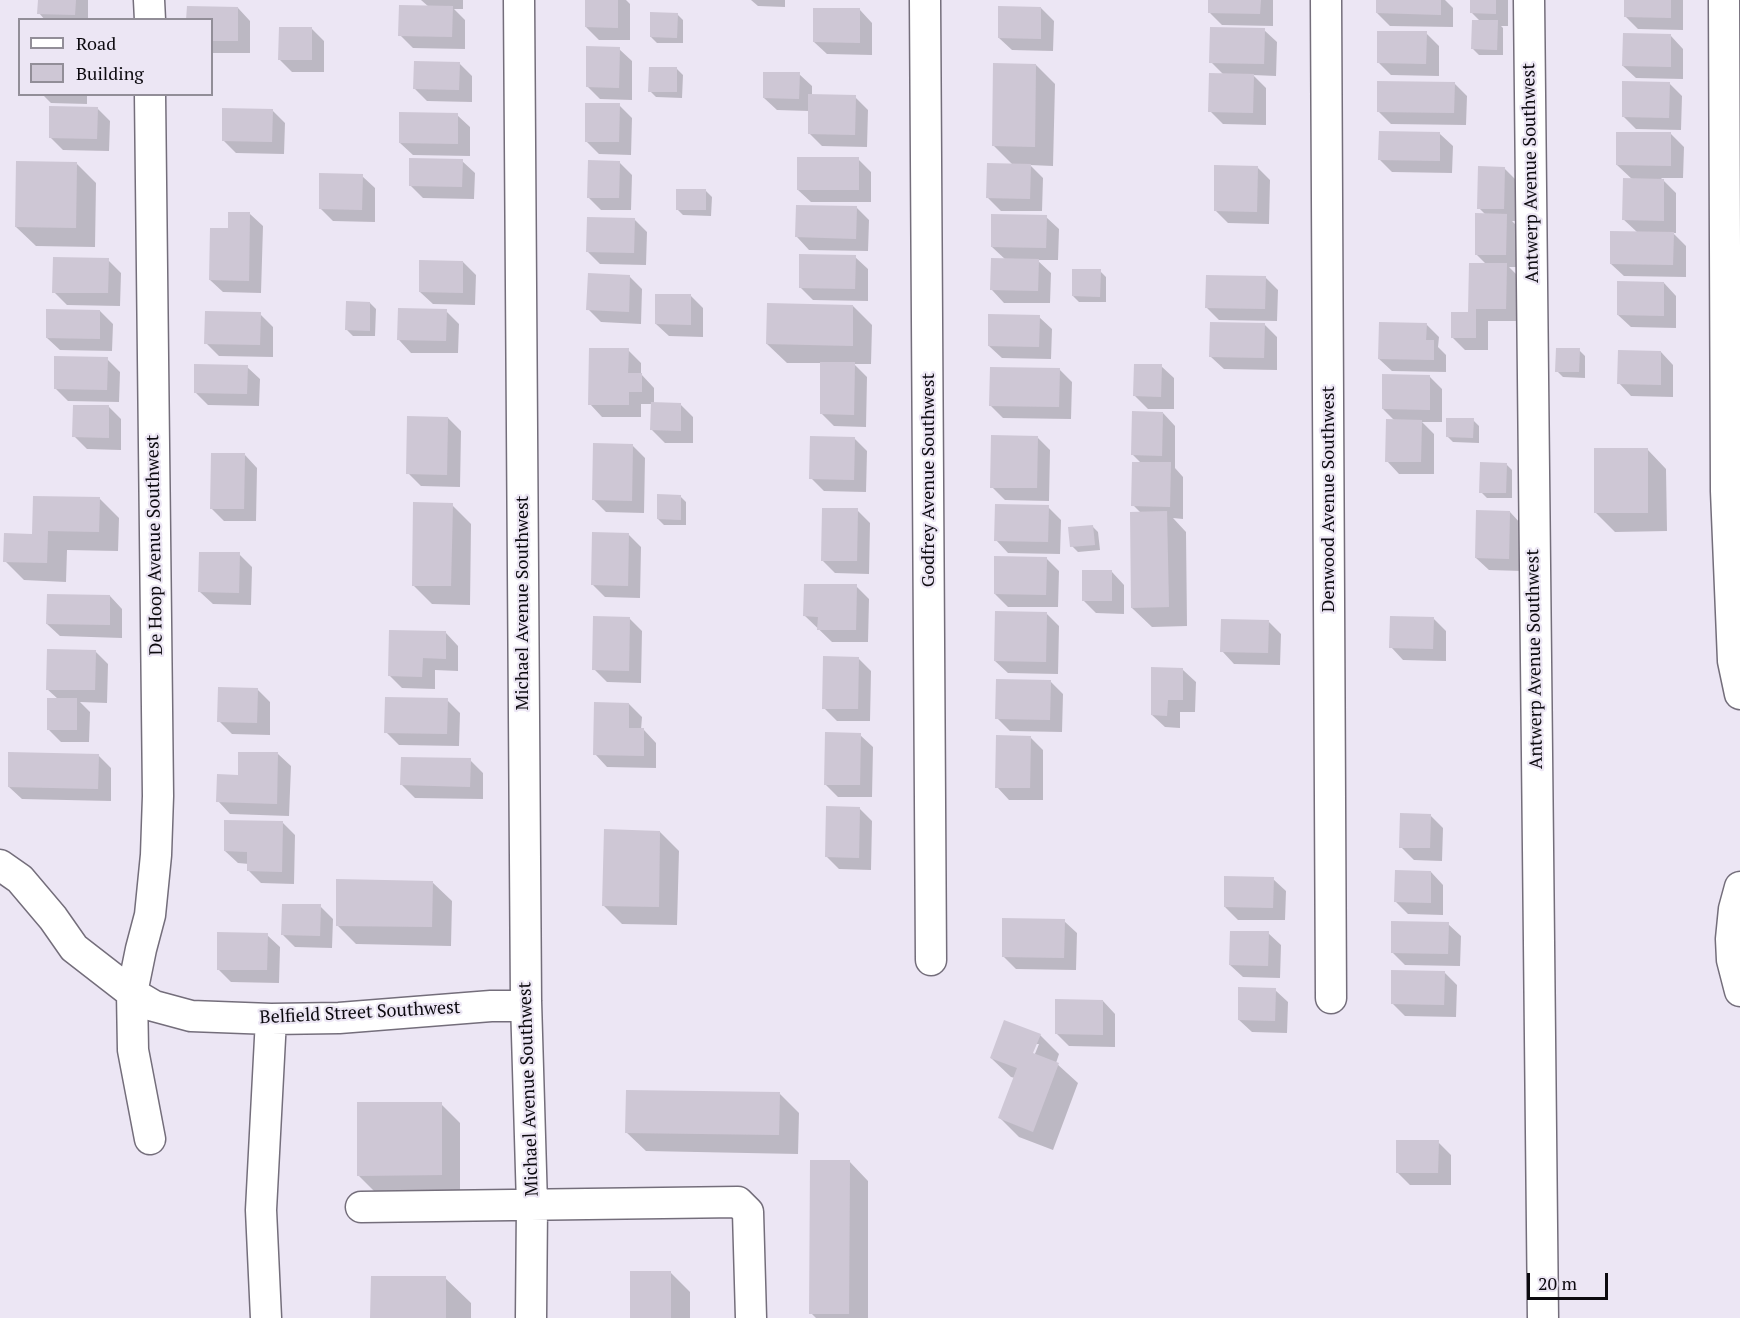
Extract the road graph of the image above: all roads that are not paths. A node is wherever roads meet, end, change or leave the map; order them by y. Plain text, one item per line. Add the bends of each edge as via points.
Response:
1 (149, 0) edge
2 (519, 0) edge
3 (925, 0) edge
4 (1326, 0) edge
5 (1529, 0) edge
6 (1724, 0) edge
7 (150, 18) edge
8 (150, 96) edge
9 (1740, 694) edge
10 (0, 865) edge
11 (1740, 887) edge
12 (932, 960) dead end
13 (1740, 991) edge
14 (132, 993) junction
15 (1331, 998) dead end
16 (526, 1006) junction
17 (272, 1019) junction
18 (150, 1139) dead end
19 (532, 1205) junction
20 (360, 1207) dead end
21 (266, 1318) edge
22 (531, 1318) edge
23 (751, 1318) edge
24 (1543, 1318) edge

1 - 7 street
2 - 16 street, Michael Avenue Southwest
3 - 12 street, Godfrey Avenue Southwest
4 - 15 street, Denwood Avenue Southwest
5 - 24 street, Antwerp Avenue Southwest
6 - 9 street via 1726,491 1733,662
8 - 14 street, De Hoop Avenue Southwest via 158,796 150,915
10 - 14 street, Belfield Street Southwest via 20,879 74,948
11 - 13 street via 1731,939
14 - 17 street, Belfield Street Southwest via 154,1006 191,1016
14 - 18 street, De Hoop Avenue Southwest via 133,1050
16 - 17 street, Belfield Street Southwest
16 - 19 street, Michael Avenue Southwest
17 - 21 street via 261,1210
19 - 20 street
19 - 22 street, Michael Avenue Southwest
19 - 23 street via 738,1202 748,1212

